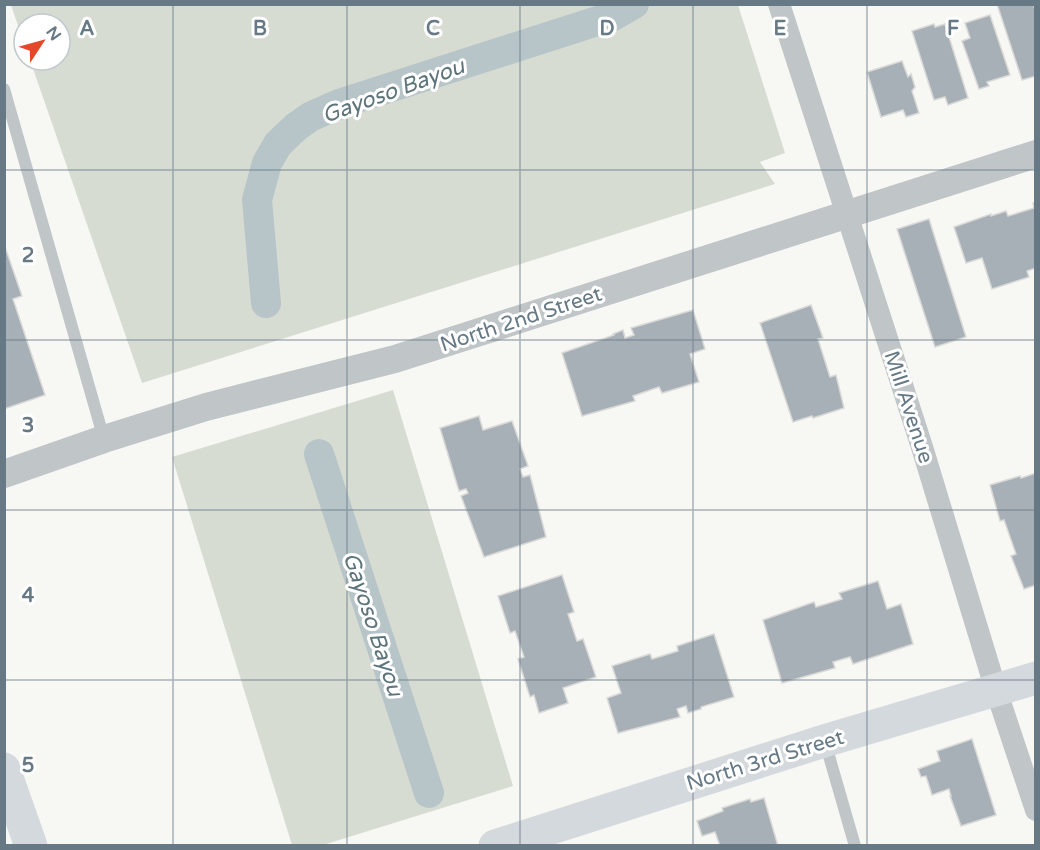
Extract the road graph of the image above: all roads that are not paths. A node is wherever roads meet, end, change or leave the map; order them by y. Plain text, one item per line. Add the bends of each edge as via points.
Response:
1 (779, 4) edge
2 (4, 89) edge
3 (1035, 154) edge
4 (847, 215) junction
5 (104, 439) junction
6 (4, 474) edge
7 (1035, 678) edge
8 (996, 690) junction
9 (824, 741) junction
10 (4, 769) edge
11 (1035, 810) edge
12 (31, 846) edge
13 (495, 846) edge
14 (855, 846) edge

1 - 4 street, Mill Avenue
2 - 5 lane
3 - 4 street, North 2nd Street
4 - 5 street, North 2nd Street via 395,359 206,407
4 - 8 street, Mill Avenue
5 - 6 street, North 2nd Street
7 - 8 main road, North 3rd Street
8 - 9 main road, North 3rd Street
8 - 11 street, Mill Avenue
9 - 13 main road, North 3rd Street
9 - 14 lane
10 - 12 main road

